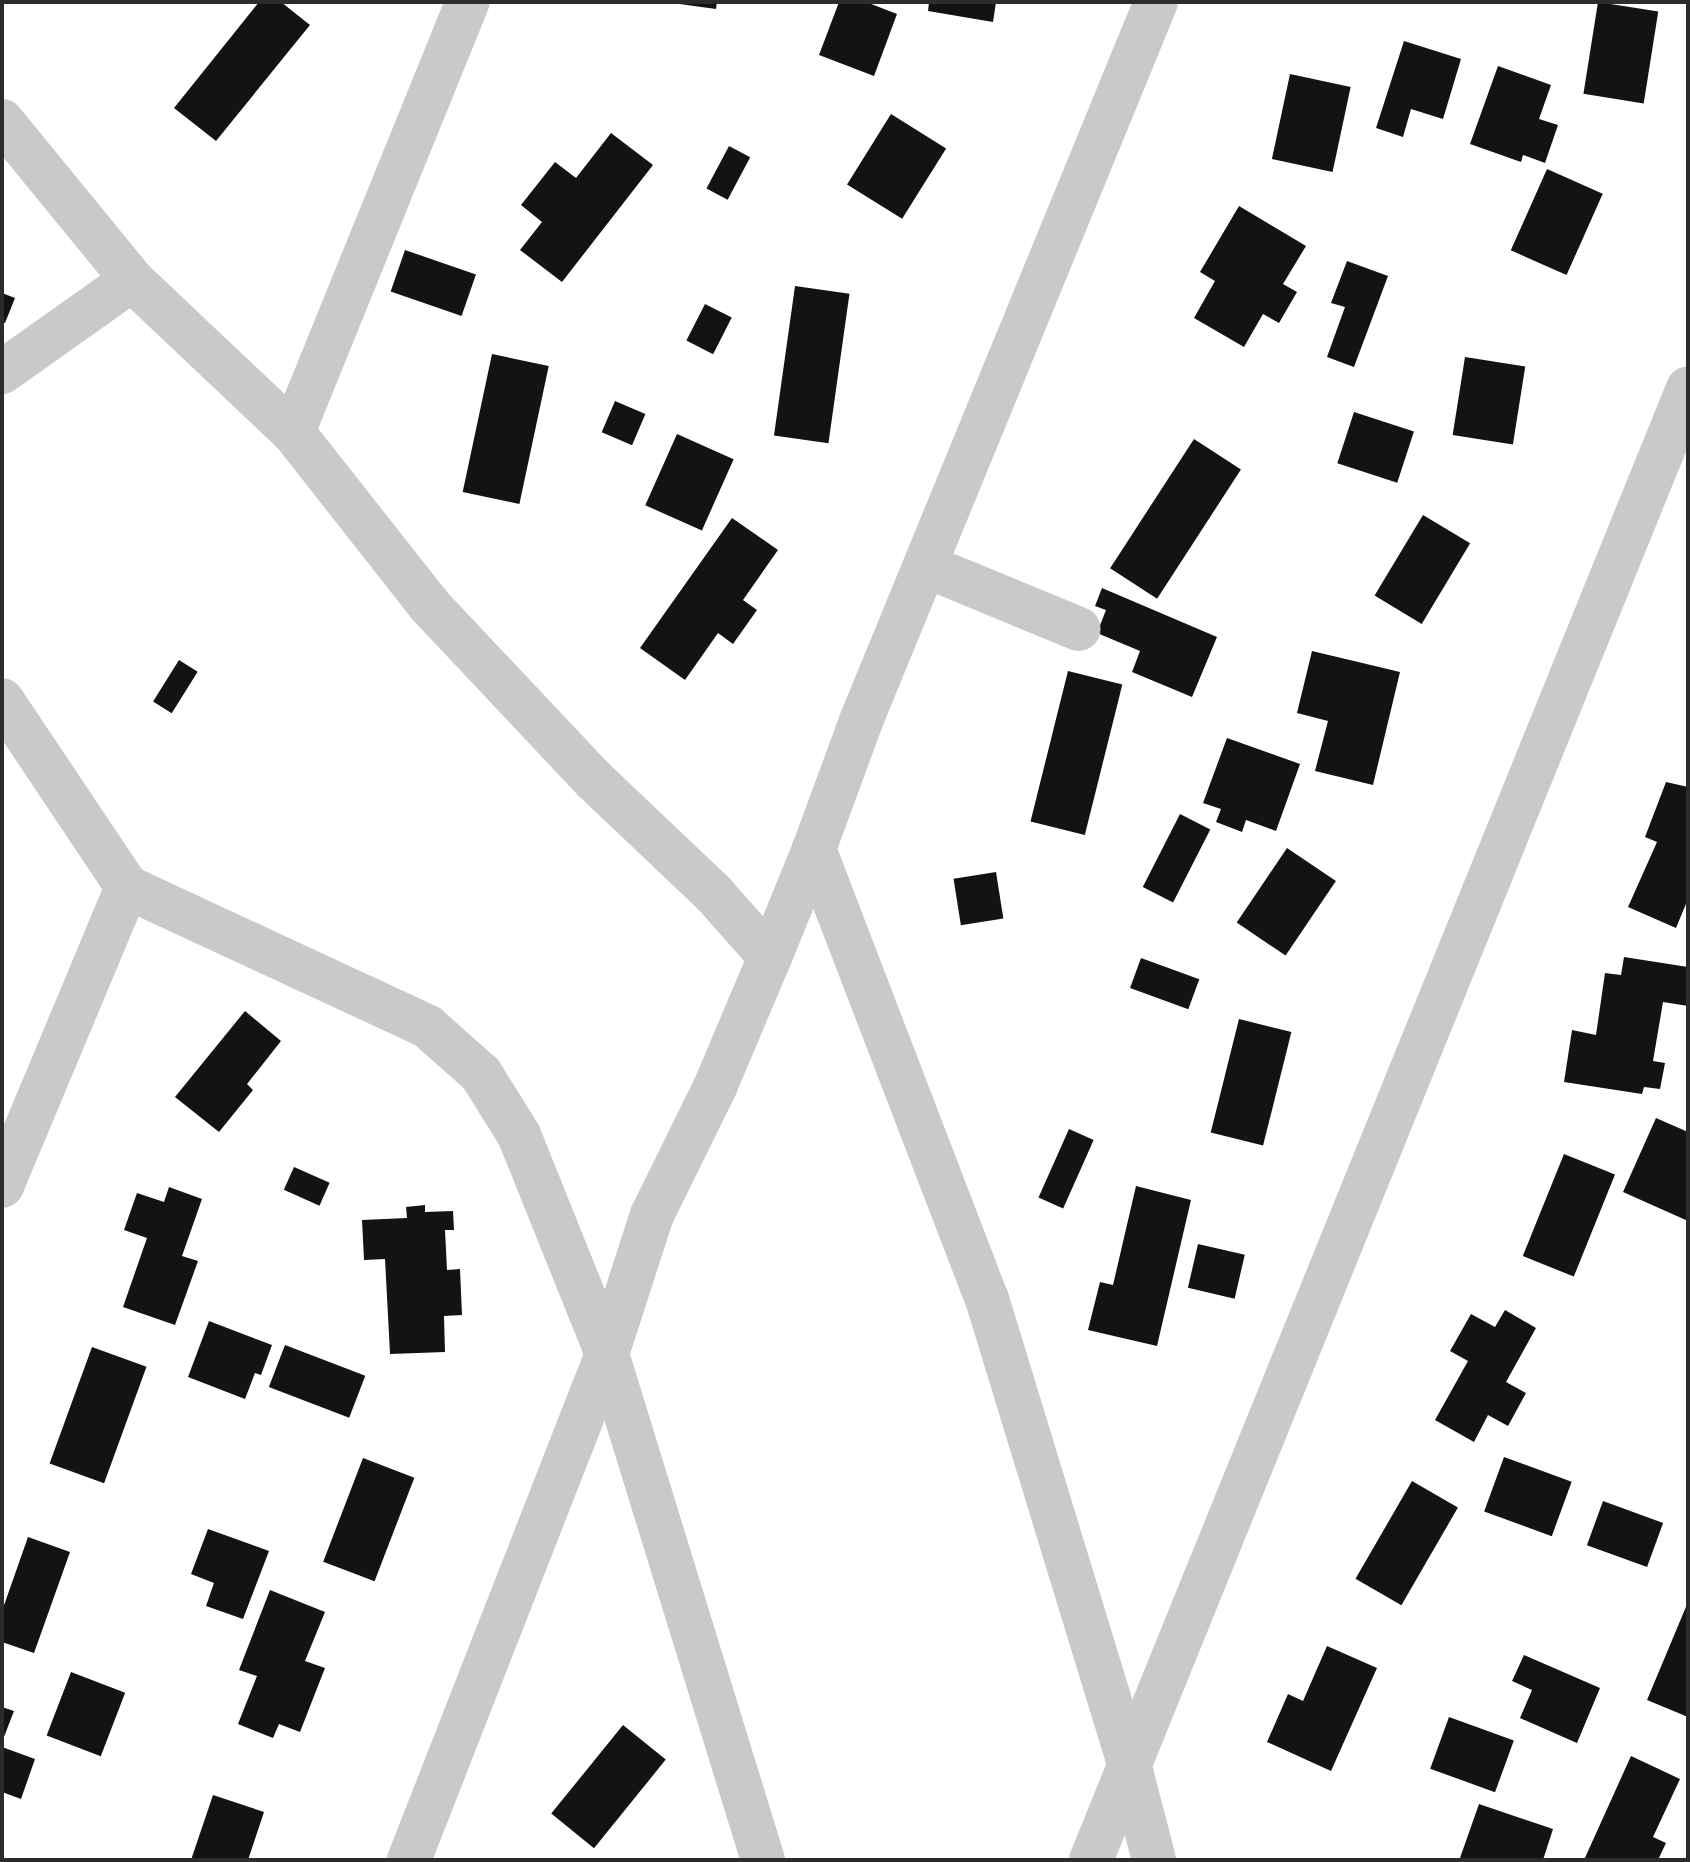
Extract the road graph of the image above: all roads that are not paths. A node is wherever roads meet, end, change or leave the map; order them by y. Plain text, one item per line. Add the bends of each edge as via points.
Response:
1 (468, 2) edge
2 (1156, 2) edge
3 (2, 121) edge
4 (132, 280) junction
5 (2, 372) edge
6 (1688, 388) edge
7 (293, 432) junction
8 (926, 566) junction
9 (1079, 629) dead end
10 (2, 700) edge
11 (814, 849) junction
12 (127, 887) junction
13 (770, 957) junction
14 (2, 1186) edge
15 (607, 1354) junction
16 (1130, 1767) junction
17 (409, 1860) edge
18 (763, 1860) edge
19 (1091, 1860) edge
20 (1154, 1860) edge

1 - 7 street
2 - 8 street
3 - 4 street
4 - 5 street
4 - 7 street
6 - 16 street
7 - 13 street via 429,605
8 - 9 street
8 - 11 street
10 - 12 street
11 - 13 street
11 - 16 street via 987,1299
12 - 14 street
12 - 15 street via 428,1027 481,1074 519,1135
13 - 15 street via 715,1087 652,1215
15 - 17 street
15 - 18 street
16 - 19 street
16 - 20 street

